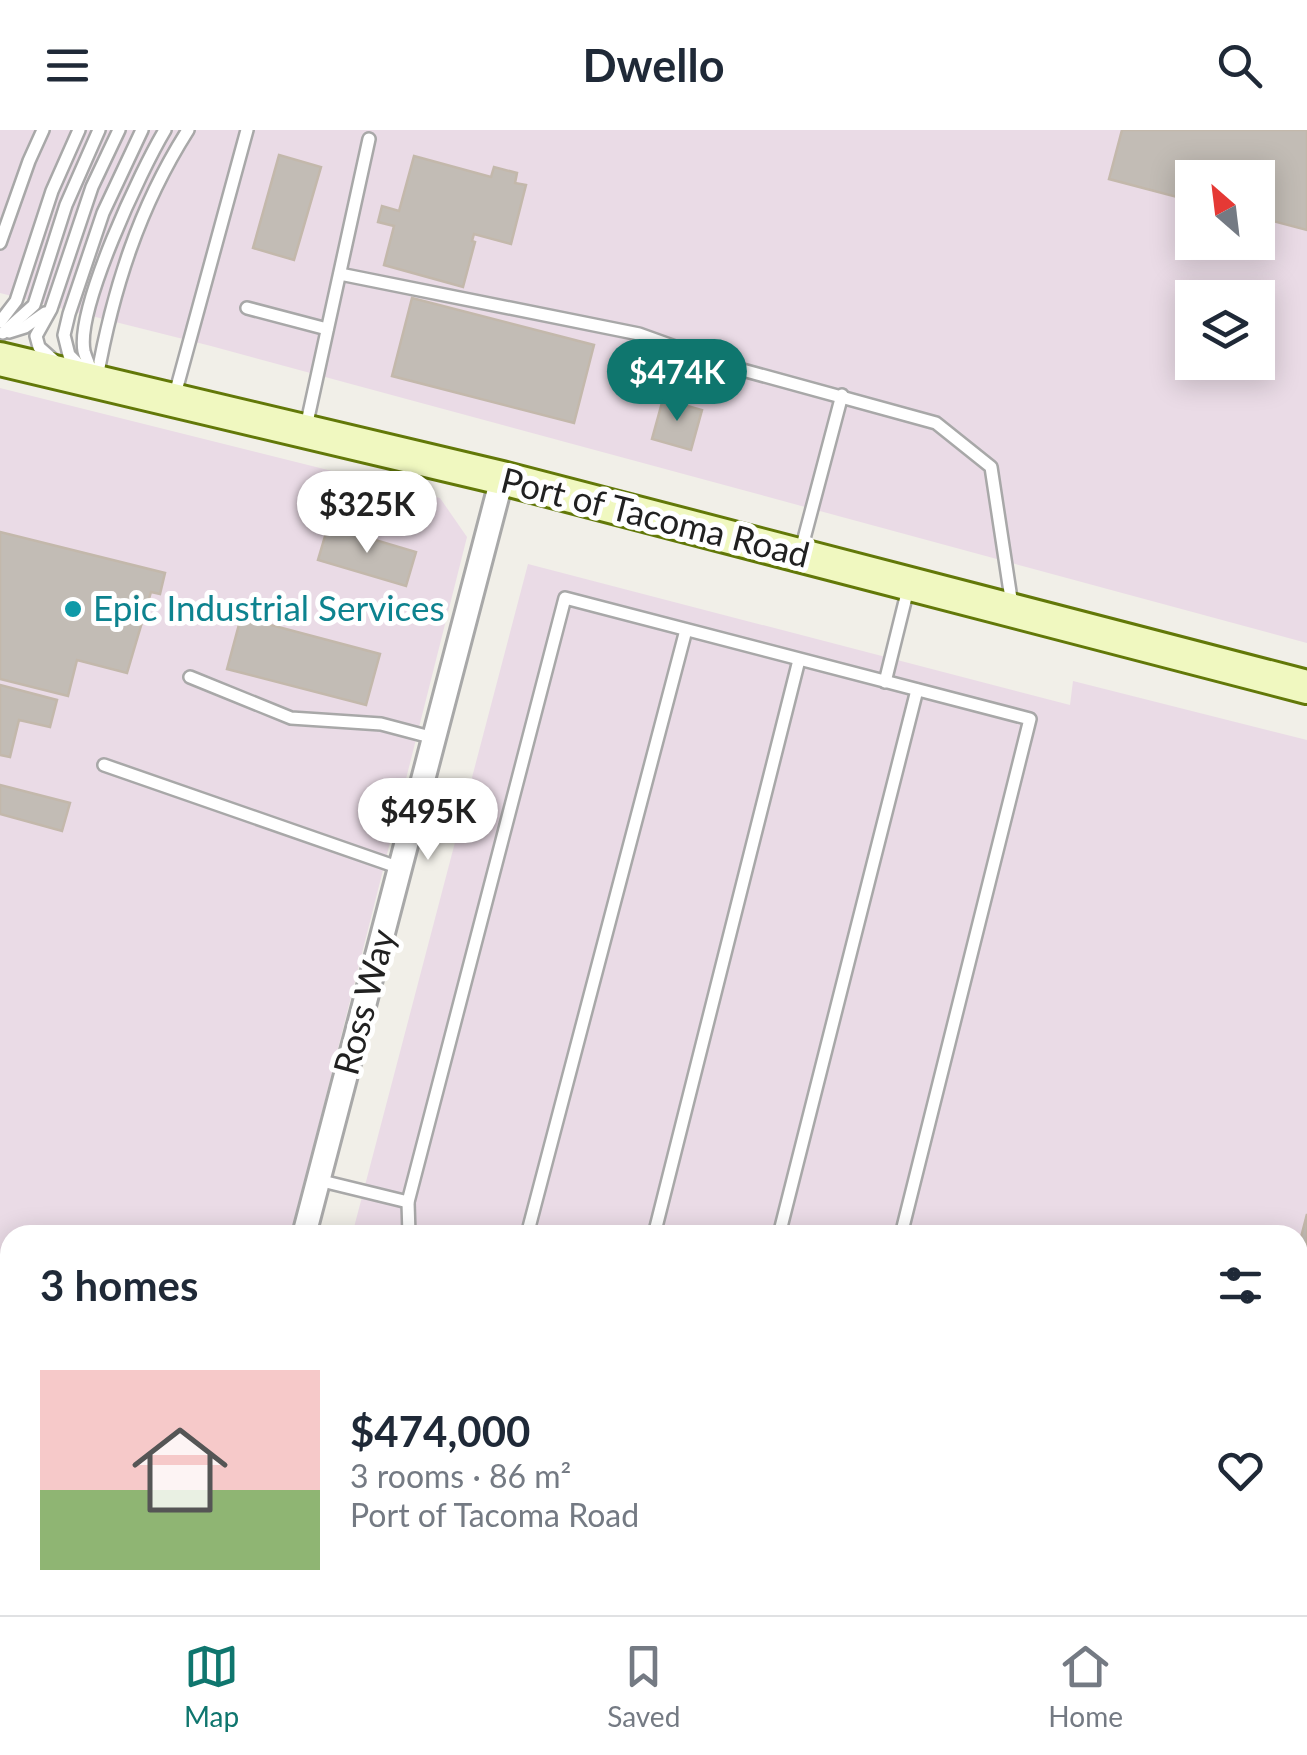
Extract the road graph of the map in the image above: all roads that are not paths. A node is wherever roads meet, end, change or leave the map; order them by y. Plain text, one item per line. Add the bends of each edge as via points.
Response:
1 (43, 130) edge
2 (78, 130) edge
3 (99, 130) edge
4 (119, 130) edge
5 (142, 130) edge
6 (165, 130) edge
7 (188, 130) edge
8 (247, 130) edge
9 (369, 139) dead end
10 (0, 243) edge
11 (340, 274) junction
12 (50, 308) junction
13 (246, 308) dead end
14 (328, 329) junction
15 (1, 337) edge
16 (96, 382) junction
17 (842, 395) junction
18 (173, 402) junction
19 (305, 432) junction
20 (502, 478) junction
21 (800, 554) junction
22 (909, 584) junction
23 (1013, 611) junction
24 (686, 630) junction
25 (799, 660) junction
26 (190, 678) dead end
27 (884, 682) junction
28 (1307, 687) edge
29 (917, 690) junction
30 (434, 738) junction
31 (104, 764) dead end
32 (400, 868) junction
33 (318, 1180) junction
34 (408, 1202) junction
35 (307, 1225) edge
36 (409, 1225) edge
37 (530, 1225) edge
38 (657, 1225) edge
39 (783, 1225) edge
40 (903, 1225) edge

1 - 10 lane
2 - 15 lane
3 - 15 lane via 34,305
4 - 12 lane
5 - 16 lane via 102,213 64,334 69,355
6 - 16 lane via 128,202 87,318 84,350
7 - 16 lane via 131,241
8 - 18 lane
9 - 11 lane
11 - 14 lane
11 - 17 lane via 638,334
12 - 15 lane
12 - 16 lane via 36,336 39,348
13 - 14 lane
14 - 19 lane
15 - 16 main road, Port of Tacoma Road
16 - 18 main road, Port of Tacoma Road
17 - 21 lane
17 - 23 lane via 936,423 991,467
18 - 19 main road, Port of Tacoma Road
19 - 20 main road, Port of Tacoma Road
20 - 21 main road, Port of Tacoma Road
20 - 30 street, Ross Way
21 - 22 main road, Port of Tacoma Road
22 - 23 main road, Port of Tacoma Road
22 - 27 lane
23 - 28 main road, Port of Tacoma Road
24 - 25 lane
24 - 34 lane via 565,598
24 - 37 lane
25 - 27 lane
25 - 38 lane
26 - 30 lane via 291,718 381,724
27 - 29 lane
29 - 39 lane
29 - 40 lane via 1030,718
30 - 32 street, Ross Way
31 - 32 lane
32 - 33 street, Ross Way
33 - 34 lane
33 - 35 street, Ross Way
34 - 36 lane

